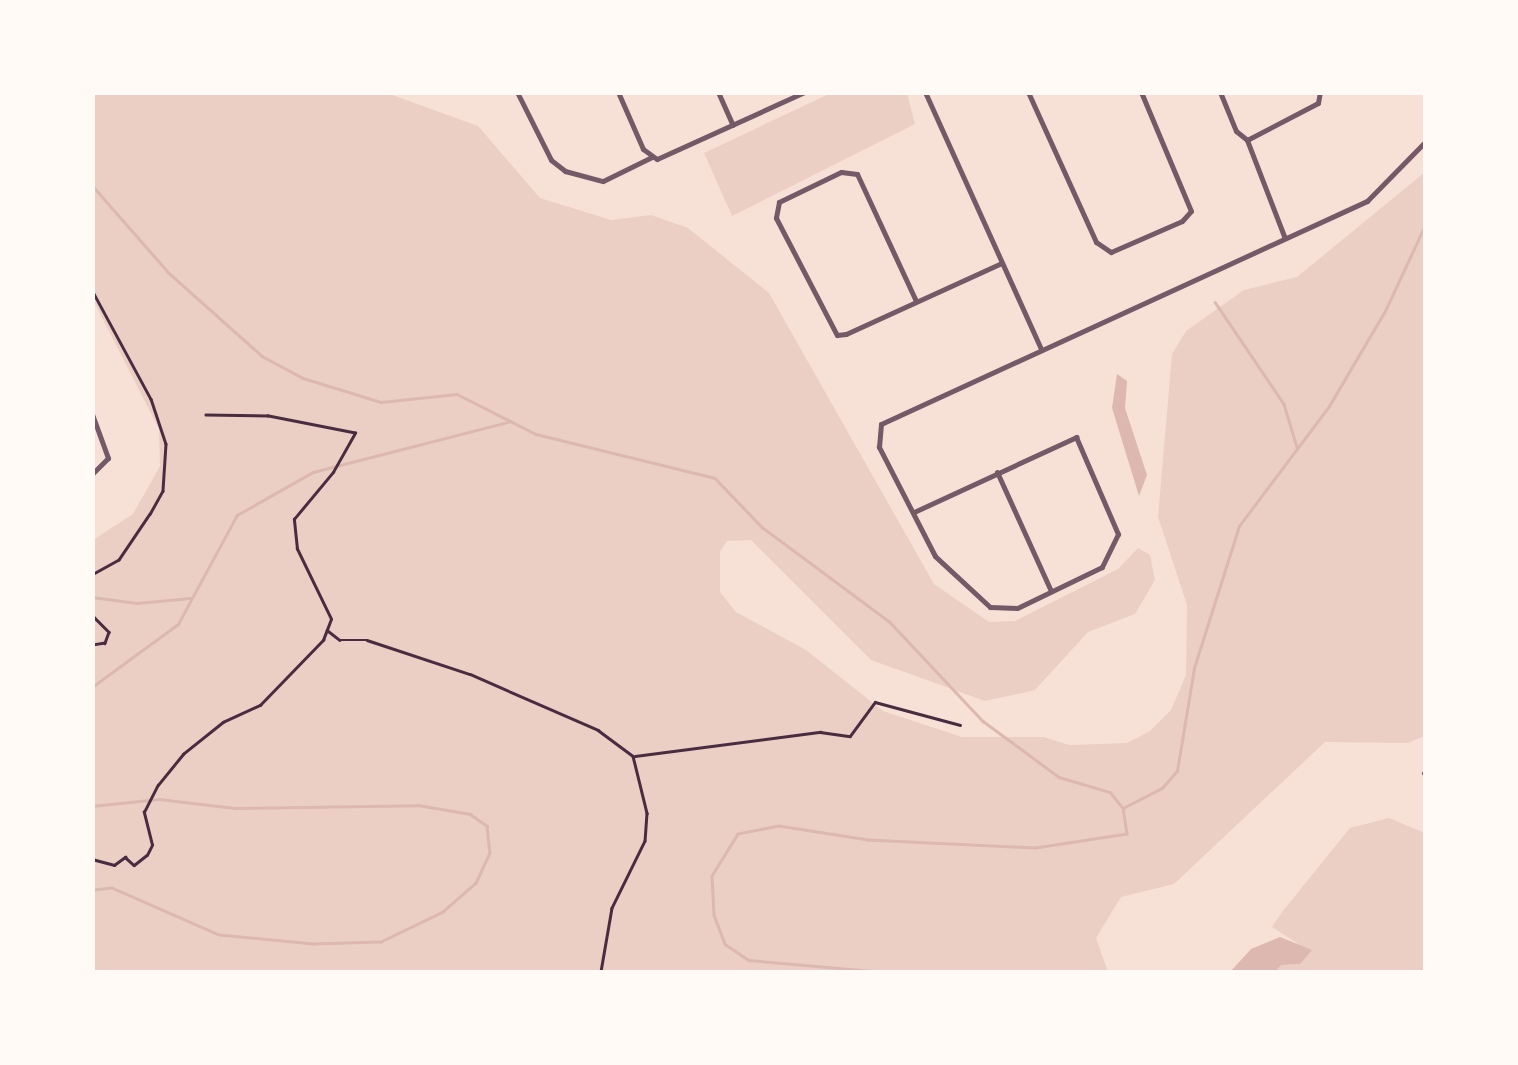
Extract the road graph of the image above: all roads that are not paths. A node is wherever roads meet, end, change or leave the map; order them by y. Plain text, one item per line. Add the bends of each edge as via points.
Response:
1 (516, 92) edge
2 (618, 92) edge
3 (718, 92) edge
4 (805, 92) edge
5 (925, 92) edge
6 (1028, 92) edge
7 (1141, 92) edge
8 (1220, 92) edge
9 (1320, 92) edge
10 (733, 125) junction
11 (1247, 140) junction
12 (1426, 140) edge
13 (652, 157) junction
14 (1284, 238) junction
15 (1002, 262) junction
16 (916, 301) junction
17 (1042, 349) junction
18 (92, 414) edge
19 (996, 472) junction
20 (92, 474) edge
21 (914, 512) junction
22 (1051, 591) junction

1 - 13 street via 546,152 565,171 603,181
2 - 13 street
3 - 10 street
4 - 10 street
5 - 15 street
6 - 7 street via 1096,242 1111,252 1182,221 1192,210
8 - 11 street via 1236,131
9 - 11 street via 1318,103
10 - 13 street
11 - 14 street
12 - 14 street via 1366,201
14 - 17 street
15 - 16 street
15 - 17 street
16 - 16 street via 846,334 832,333 776,218 779,202 841,172 857,174
17 - 21 street via 890,417 878,431 879,447
18 - 20 street via 108,458
19 - 21 street
19 - 22 street
19 - 22 street via 1069,437 1081,442 1116,522 1117,546 1102,567
21 - 22 street via 935,556 990,607 1017,608

